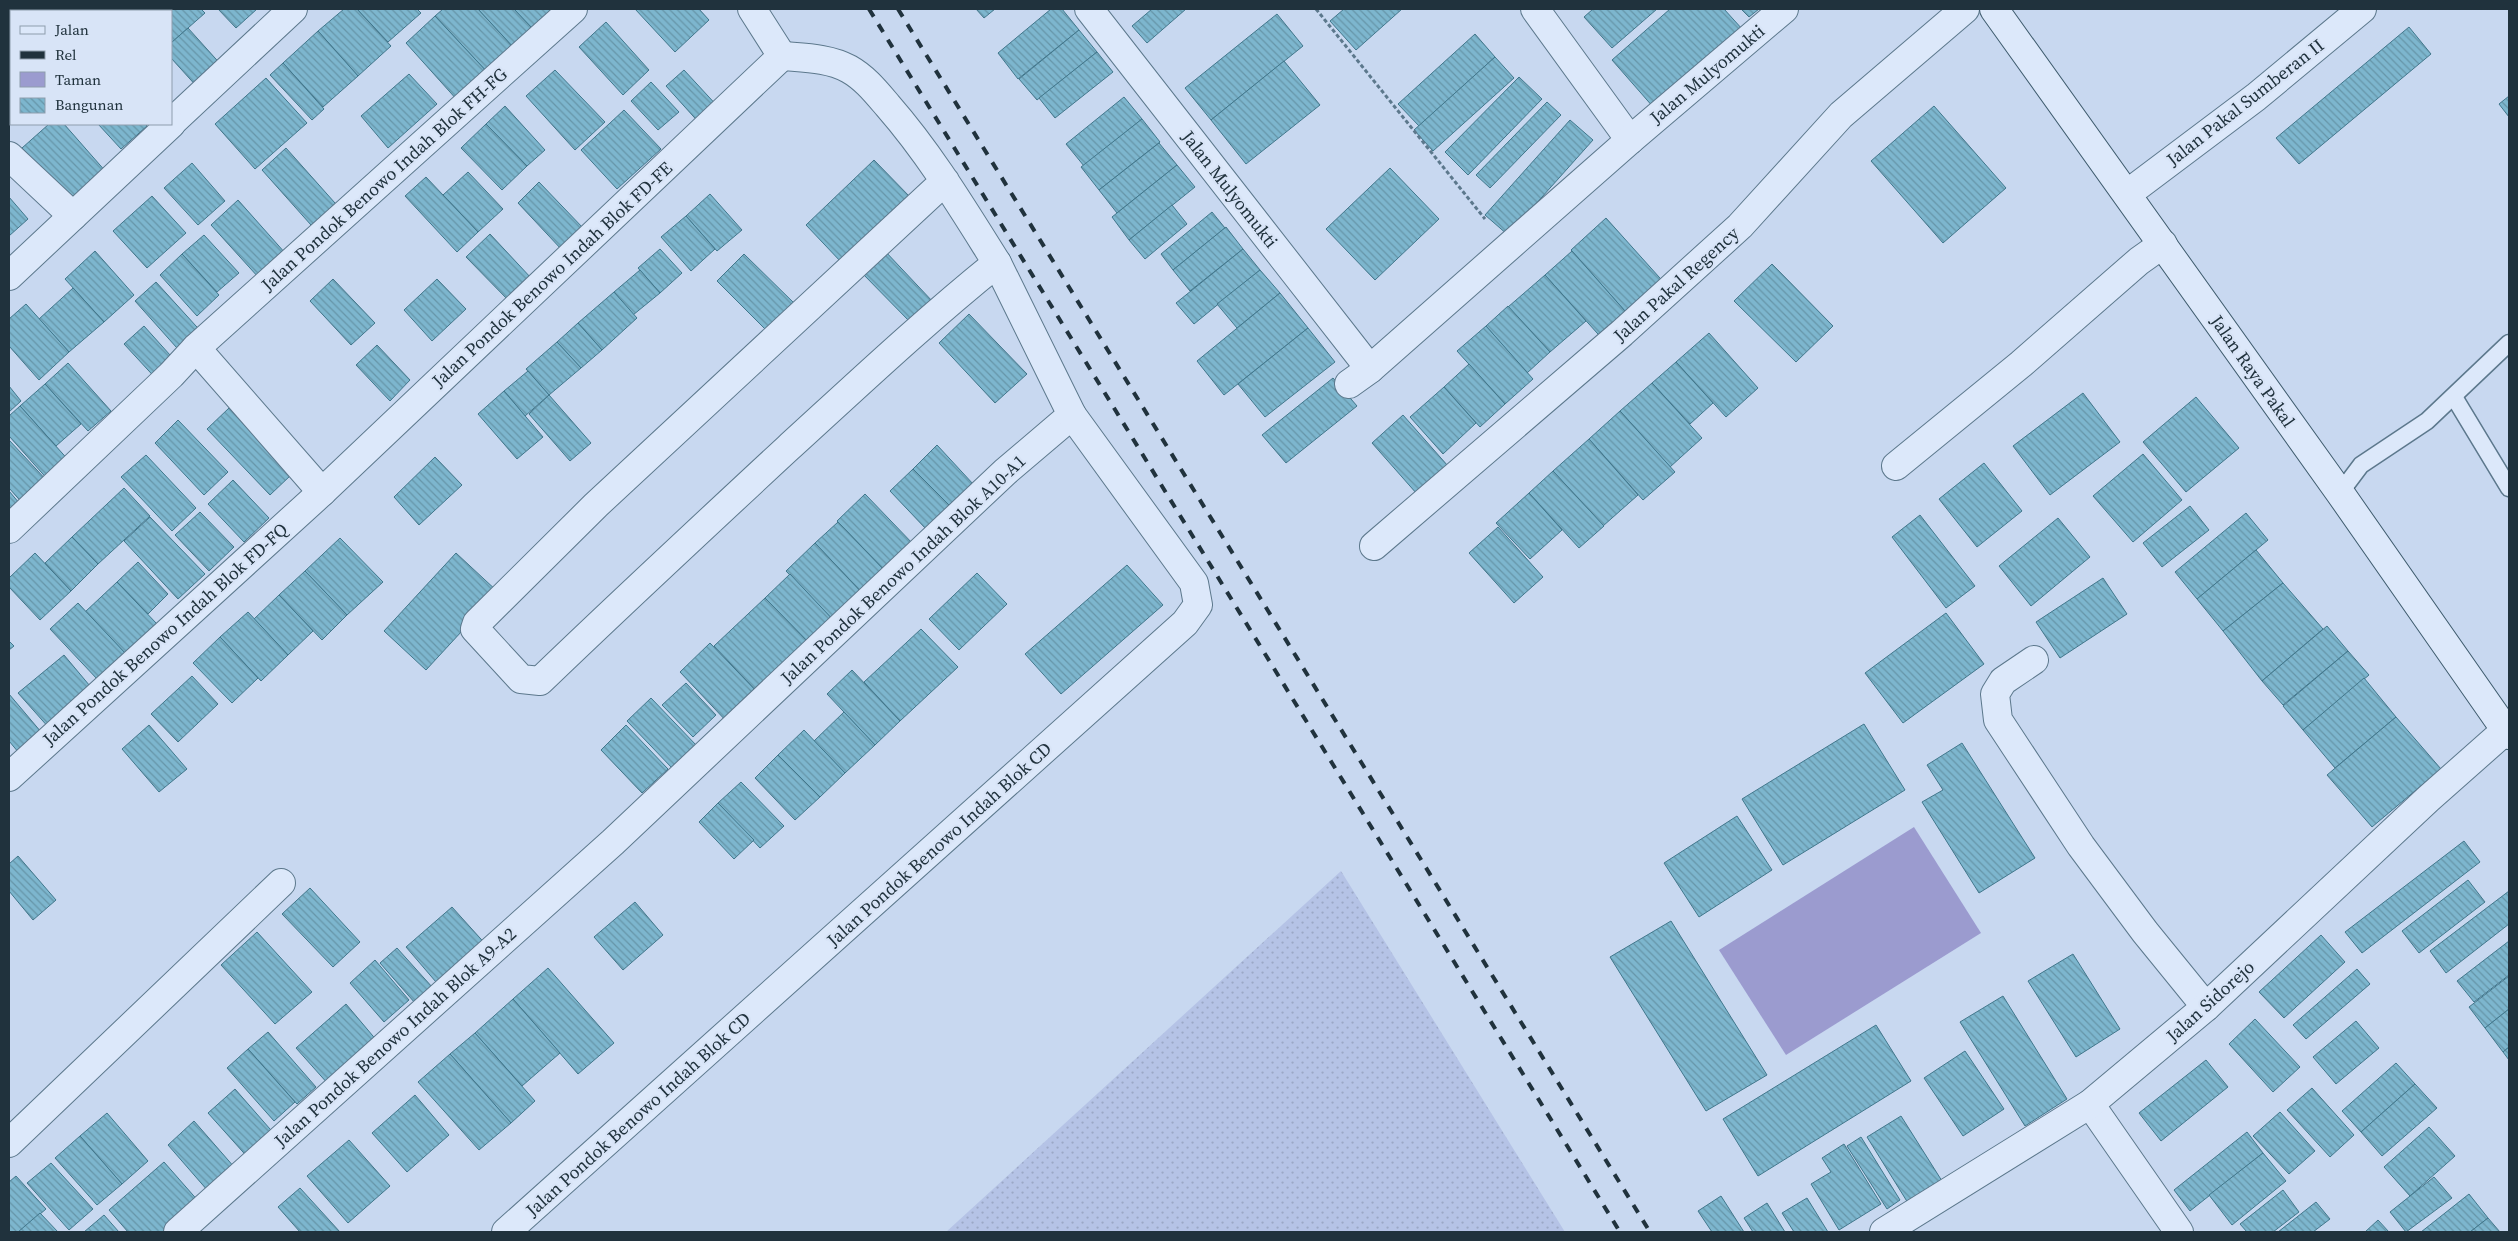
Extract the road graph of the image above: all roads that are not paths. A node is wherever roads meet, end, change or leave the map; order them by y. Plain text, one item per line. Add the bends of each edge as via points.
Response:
1 (293, 9) edge
2 (573, 9) edge
3 (752, 9) edge
4 (1089, 9) edge
5 (1535, 9) edge
6 (1784, 9) edge
7 (1965, 9) edge
8 (1994, 9) edge
9 (2362, 9) edge
10 (782, 56) junction
11 (172, 123) edge
12 (170, 125) edge
13 (1630, 140) junction
14 (9, 156) edge
15 (946, 180) junction
16 (2127, 194) junction
17 (72, 216) junction
18 (2163, 244) junction
19 (997, 263) junction
20 (9, 276) edge
21 (2509, 343) edge
22 (196, 348) junction
23 (2454, 396) junction
24 (1072, 415) junction
25 (1896, 466) dead end
26 (2509, 488) edge
27 (322, 492) junction
28 (2340, 493) junction
29 (9, 528) edge
30 (1374, 546) dead end
31 (2034, 660) dead end
32 (2508, 733) edge
33 (9, 777) edge
34 (613, 842) joint
35 (281, 882) dead end
36 (2206, 1007) junction
37 (2090, 1104) junction
38 (9, 1142) edge
39 (178, 1232) edge
40 (506, 1232) edge
41 (1884, 1232) edge
42 (2179, 1232) edge

1 - 11 street
2 - 22 street, Jalan Pondok Benowo Indah Blok FH-FG
3 - 10 street
4 - 13 street, Jalan Mulyomukti via 1360,376
5 - 13 street
6 - 13 street, Jalan Mulyomukti
7 - 30 street, Jalan Pakal Regency via 1841,115 1740,226 1622,333
8 - 16 street, Jalan Raya Pakal
9 - 16 street, Jalan Pakal Sumberan II via 2256,97
10 - 15 street via 833,61 868,82
10 - 27 street, Jalan Pondok Benowo Indah Blok FD-FE
12 - 17 street
14 - 17 street
15 - 19 street
15 - 19 street via 596,504 477,623 475,629 521,679 540,681 825,414
16 - 18 street, Jalan Raya Pakal
17 - 20 street
18 - 25 street
18 - 28 street, Jalan Raya Pakal
19 - 24 street
21 - 23 lane
22 - 27 street
22 - 29 street, Jalan Pondok Benowo Indah Blok FH-FG
23 - 26 lane
23 - 28 lane via 2427,421 2361,465
24 - 34 street, Jalan Pondok Benowo Indah Blok A10-A1 via 1005,472
24 - 40 street, Jalan Pondok Benowo Indah Blok CD via 1194,583 1198,605 1189,617
27 - 33 street, Jalan Pondok Benowo Indah Blok FD-FQ
28 - 32 street, Jalan Raya Pakal
31 - 36 street via 2003,682 1995,694 1998,720 2081,846
32 - 36 street, Jalan Sidorejo via 2428,799
34 - 39 street, Jalan Pondok Benowo Indah Blok A9-A2
35 - 38 street
36 - 37 street, Jalan Sidorejo
37 - 41 street, Jalan Sidorejo
37 - 42 street

